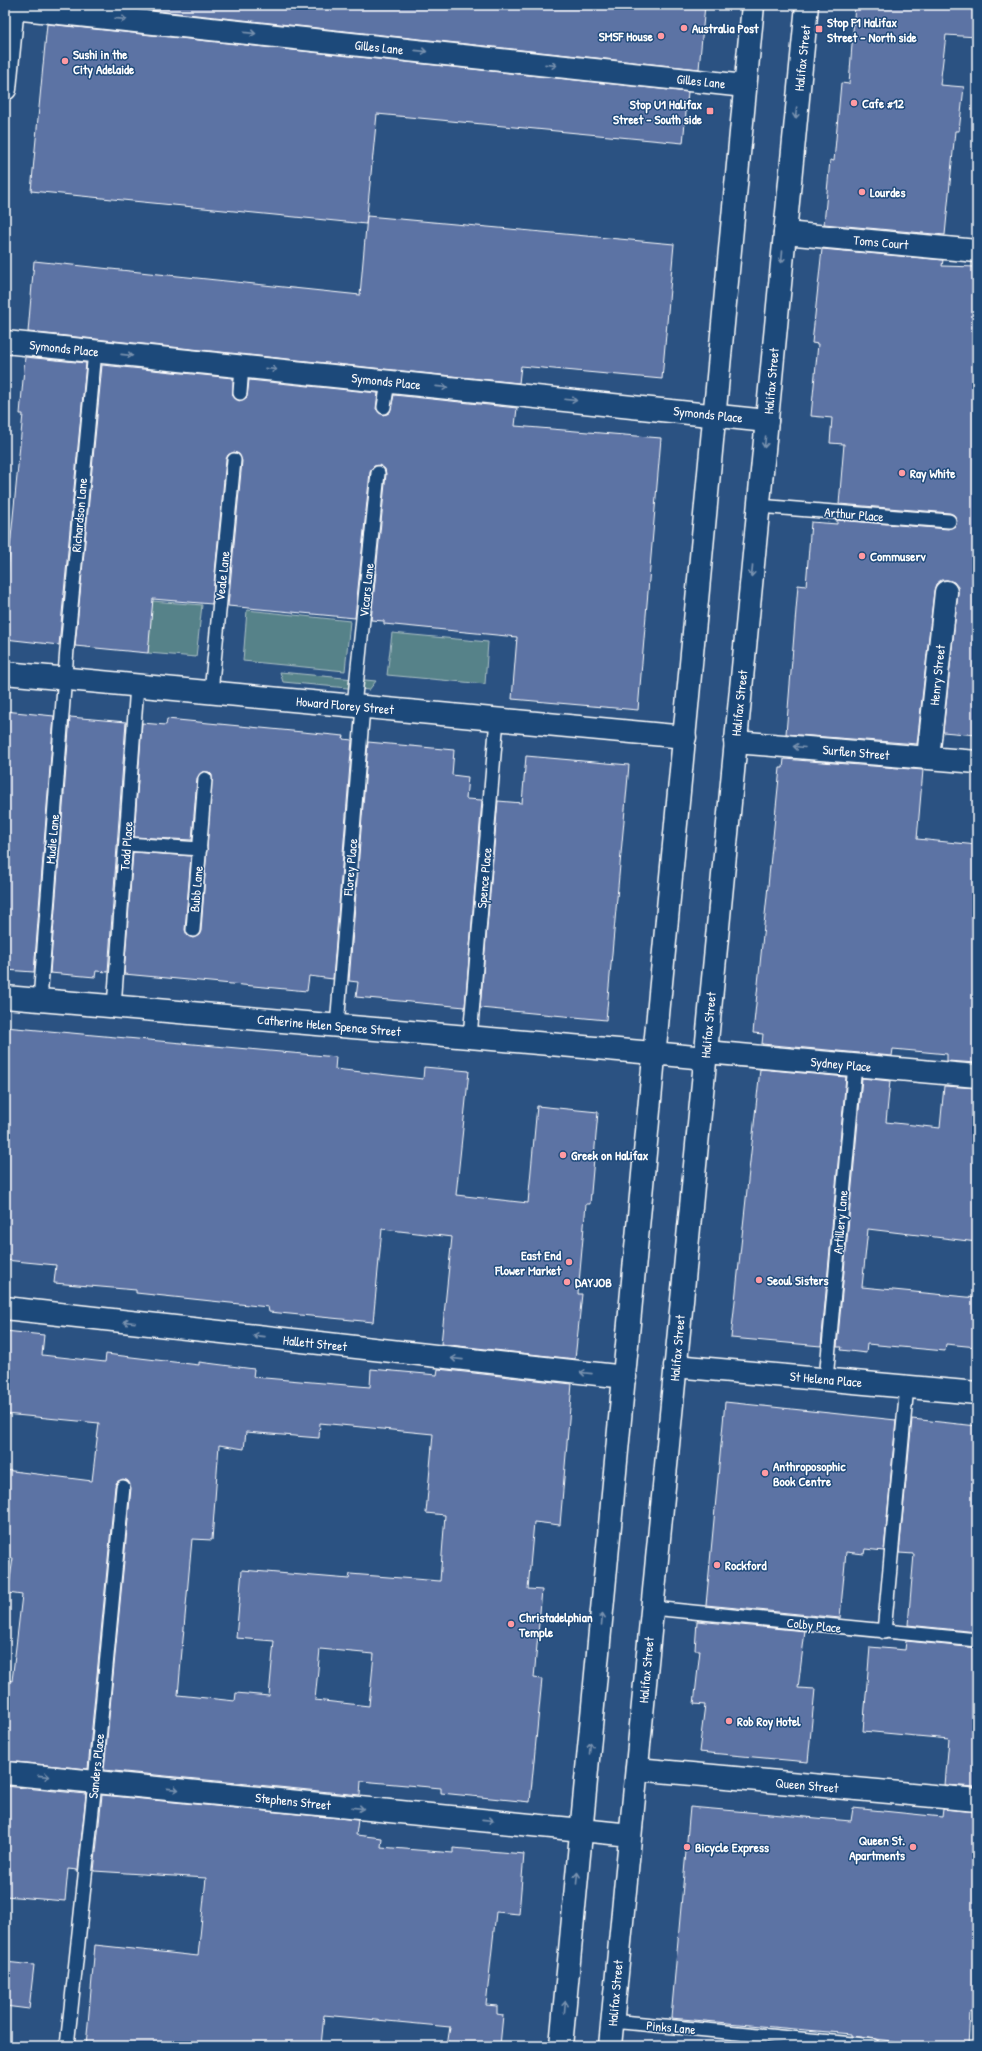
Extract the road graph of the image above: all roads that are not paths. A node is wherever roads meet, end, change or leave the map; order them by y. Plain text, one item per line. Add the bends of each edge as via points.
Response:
1 (753, 5) edge
2 (807, 5) edge
3 (13, 7) edge
4 (745, 86) junction
5 (5, 89) edge
6 (785, 233) junction
7 (977, 251) edge
8 (5, 342) edge
9 (94, 351) junction
10 (242, 366) junction
11 (388, 382) junction
12 (240, 393) dead end
13 (384, 407) dead end
14 (715, 415) junction
15 (767, 421) junction
16 (234, 460) dead end
17 (378, 473) dead end
18 (758, 506) junction
19 (949, 521) dead end
20 (946, 592) dead end
21 (5, 673) edge
22 (65, 678) junction
23 (137, 685) junction
24 (211, 692) junction
25 (359, 706) junction
26 (497, 719) junction
27 (685, 737) junction
28 (735, 742) junction
29 (928, 758) junction
30 (977, 762) edge
31 (205, 778) dead end
32 (126, 844) junction
33 (200, 849) junction
34 (193, 930) dead end
35 (5, 997) edge
36 (40, 1000) junction
37 (114, 1007) junction
38 (337, 1026) junction
39 (470, 1038) junction
40 (653, 1053) junction
41 (705, 1055) junction
42 (855, 1065) junction
43 (977, 1076) edge
44 (5, 1308) edge
45 (675, 1366) junction
46 (625, 1378) junction
47 (826, 1379) junction
48 (907, 1386) junction
49 (977, 1393) edge
50 (123, 1486) dead end
51 (652, 1608) junction
52 (884, 1632) junction
53 (977, 1640) edge
54 (636, 1769) junction
55 (5, 1773) edge
56 (95, 1782) junction
57 (977, 1800) edge
58 (582, 1830) junction
59 (630, 1835) junction
60 (612, 2021) junction
61 (67, 2046) edge
62 (561, 2046) edge
63 (610, 2046) edge
64 (874, 2046) edge

1 - 4 street
2 -> 6 street, Halifax Street
3 -> 4 street, Gilles Lane
3 - 5 street
4 - 14 street
6 - 7 street, Toms Court
6 -> 15 street, Halifax Street
8 - 9 street, Symonds Place
9 -> 10 street, Symonds Place
9 - 22 lane, Richardson Lane
10 -> 11 street, Symonds Place
10 - 12 lane
11 - 13 lane
11 -> 14 street, Symonds Place
14 - 15 street, Symonds Place
14 - 27 street
15 -> 18 street, Halifax Street
16 - 24 lane, Veale Lane
17 - 25 lane, Vicars Lane
18 - 19 lane, Arthur Place
18 -> 28 street, Halifax Street
20 - 29 street, Henry Street
21 - 22 street, Howard Florey Street
22 - 23 street, Howard Florey Street
22 - 36 lane, Mudie Lane
23 - 24 street, Howard Florey Street
23 - 32 lane, Todd Place
24 - 25 street, Howard Florey Street
25 - 26 street, Howard Florey Street
25 - 38 lane, Florey Place
26 - 27 street, Howard Florey Street
26 - 39 lane, Spence Place
27 - 40 street
29 -> 28 street, Surflen Street
28 - 41 street, Halifax Street
29 - 30 street, Surflen Street
31 - 33 lane, Bubb Lane
32 - 33 lane, Bubb Lane
32 - 37 lane, Todd Place
33 - 34 lane, Bubb Lane
35 - 36 street, Catherine Helen Spence Street
36 - 37 street, Catherine Helen Spence Street
37 - 38 street, Catherine Helen Spence Street
38 - 39 street, Catherine Helen Spence Street
39 - 40 street, Catherine Helen Spence Street
40 - 41 street, Sydney Place
40 - 46 street
41 - 42 street, Sydney Place
41 - 45 street, Halifax Street
42 - 43 street, Sydney Place
42 - 47 lane, Artillery Lane
46 -> 44 street, Hallett Street
45 - 47 street, St Helena Place
45 - 51 street, Halifax Street
58 -> 46 street
47 - 48 street, St Helena Place
48 - 49 street, St Helena Place
48 - 52 lane
50 - 56 lane, Sanders Place
51 - 52 lane, Colby Place
51 - 54 street, Halifax Street
52 - 53 lane, Colby Place
54 - 57 street, Queen Street
54 - 59 street, Halifax Street
55 -> 56 street, Stephens Street
56 -> 58 street, Stephens Street
56 - 61 lane, Sanders Place
58 - 59 street, Stephens Street
62 -> 58 street
59 - 60 street, Halifax Street
60 - 63 street, Halifax Street
60 - 64 lane, Pinks Lane

